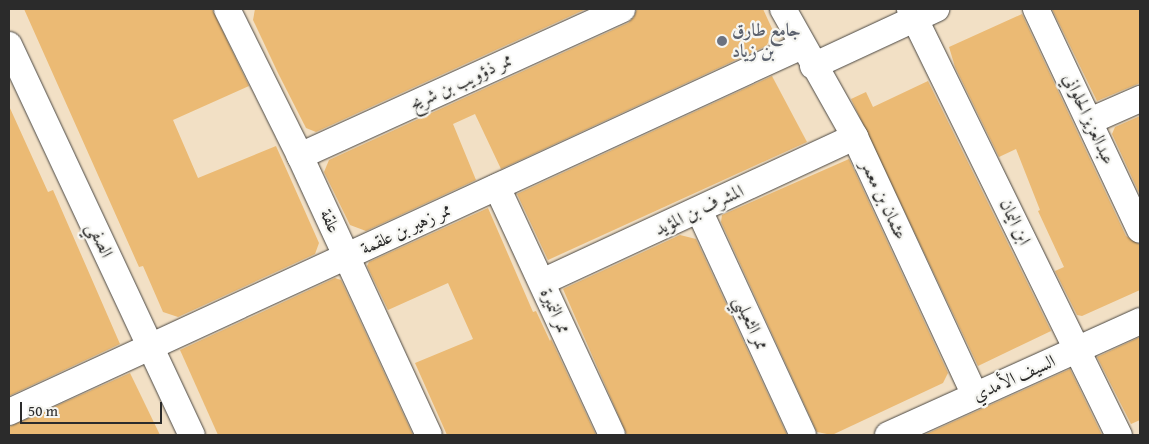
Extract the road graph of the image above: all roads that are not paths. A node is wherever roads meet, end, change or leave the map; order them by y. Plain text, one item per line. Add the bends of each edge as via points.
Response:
1 (227, 9) edge
2 (622, 9) edge
3 (783, 9) edge
4 (1036, 9) edge
5 (921, 12) edge
6 (9, 45) edge
7 (807, 56) junction
8 (1140, 99) edge
9 (1090, 121) junction
10 (855, 137) junction
11 (300, 156) junction
12 (497, 187) junction
13 (699, 210) junction
14 (1140, 230) edge
15 (346, 257) junction
16 (542, 282) junction
17 (1140, 320) edge
18 (150, 346) junction
19 (1077, 350) junction
20 (975, 396) junction
21 (9, 412) edge
22 (192, 435) edge
23 (429, 435) edge
24 (612, 435) edge
25 (803, 435) edge
26 (888, 435) edge
27 (1119, 435) edge

1 - 11 street, علقة
2 - 11 street, ممر ذؤويب بن شريح
3 - 7 street, عثمان بن معمر
4 - 9 street, عبدالعزيز الحلواني
5 - 7 street, ممر زهير بن علقمة
5 - 19 street, ابن اليمان
6 - 18 street, الصفي
7 - 10 street, عثمان بن معمر
7 - 12 street, ممر زهير بن علقمة
8 - 9 street
9 - 14 street, عبدالعزيز الحلواني
10 - 13 street, المشرف بن المؤيد
10 - 20 street, عثمان بن معمر
11 - 15 street, علقة
12 - 15 street, ممر زهير بن علقمة
12 - 16 street, ممر النميرة
13 - 16 street, المشرف بن المؤيد
13 - 25 street, ممر الثعيلبي
15 - 18 street, ممر زهير بن علقمة
15 - 23 street, علقة
16 - 24 street, ممر النميرة
17 - 19 street, السيف الأمدي
18 - 21 street, ممر زهير بن علقمة
18 - 22 street, الصفي
19 - 20 street, السيف الأمدي
19 - 27 street, ابن اليمان
20 - 26 street, السيف الأمدي

